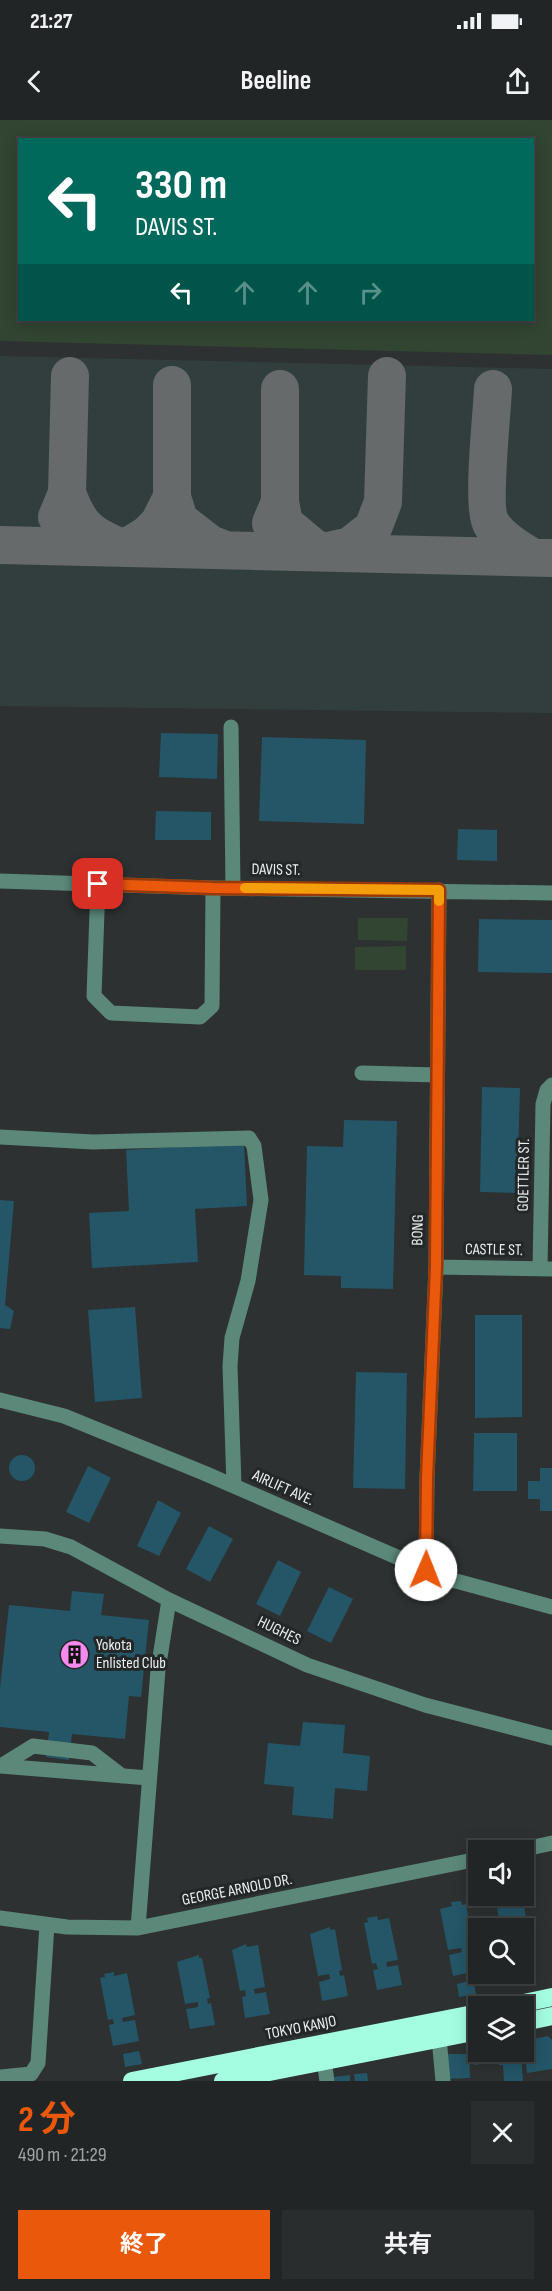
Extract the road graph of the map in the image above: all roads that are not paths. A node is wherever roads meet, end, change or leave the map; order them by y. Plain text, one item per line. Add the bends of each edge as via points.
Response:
1 (231, 727) dead end
2 (0, 881) edge
3 (98, 884) junction
4 (213, 888) junction
5 (232, 888) junction
6 (439, 890) junction
7 (552, 893) edge
8 (362, 1073) dead end
9 (438, 1075) junction
10 (552, 1085) edge
11 (0, 1137) edge
12 (436, 1267) junction
13 (546, 1269) edge
14 (0, 1400) edge
15 (234, 1486) junction
16 (0, 1536) edge
17 (426, 1570) junction
18 (169, 1600) junction
19 (552, 1607) edge
20 (552, 1738) edge
21 (1, 1766) edge
22 (122, 1776) junction
23 (149, 1778) junction
24 (552, 1843) edge
25 (534, 1847) edge
26 (468, 1861) edge
27 (0, 1918) edge
28 (47, 1925) junction
29 (138, 1928) junction
30 (552, 1997) edge
31 (534, 2001) edge
32 (468, 2015) edge
33 (552, 2016) edge
34 (534, 2020) edge
35 (468, 2033) edge
36 (439, 2038) junction
37 (324, 2060) junction
38 (0, 2077) edge
39 (132, 2081) edge
40 (222, 2081) edge
41 (327, 2081) edge
42 (443, 2081) edge

1 - 5 street
2 - 3 street, DAVIS ST.
3 - 4 street, DAVIS ST.
3 - 4 street via 94,996 111,1013 200,1017 212,1006
4 - 5 street, DAVIS ST.
5 - 6 street, DAVIS ST.
6 - 7 street, DAVIS ST.
6 - 9 street, BONG
8 - 9 street
9 - 12 street, BONG
10 - 13 street, GOETTLER ST. via 543,1104
11 - 15 street via 93,1142 249,1138 254,1146 261,1200 248,1281 232,1338
12 - 13 street, CASTLE ST.
12 - 17 street, BONG
14 - 15 street, AIRLIFT AVE. via 64,1416
15 - 17 street, AIRLIFT AVE.
16 - 18 street, HUGHES via 45,1539 71,1547
17 - 19 street, AIRLIFT AVE.
18 - 20 street, HUGHES via 307,1665 425,1705
18 - 23 street via 158,1671
21 - 22 street
21 - 22 street via 33,1746 92,1753
22 - 23 street
23 - 29 street
24 - 25 street
26 - 29 street, GEORGE ARNOLD DR.
27 - 28 street, GEORGE ARNOLD DR.
28 - 29 street, GEORGE ARNOLD DR.
28 - 38 street via 38,2063 31,2074
30 - 31 highway
32 - 39 highway, TOKYO KANJO
33 - 34 highway
35 - 36 highway
36 - 37 highway
36 - 42 street
37 - 40 highway
37 - 41 street

